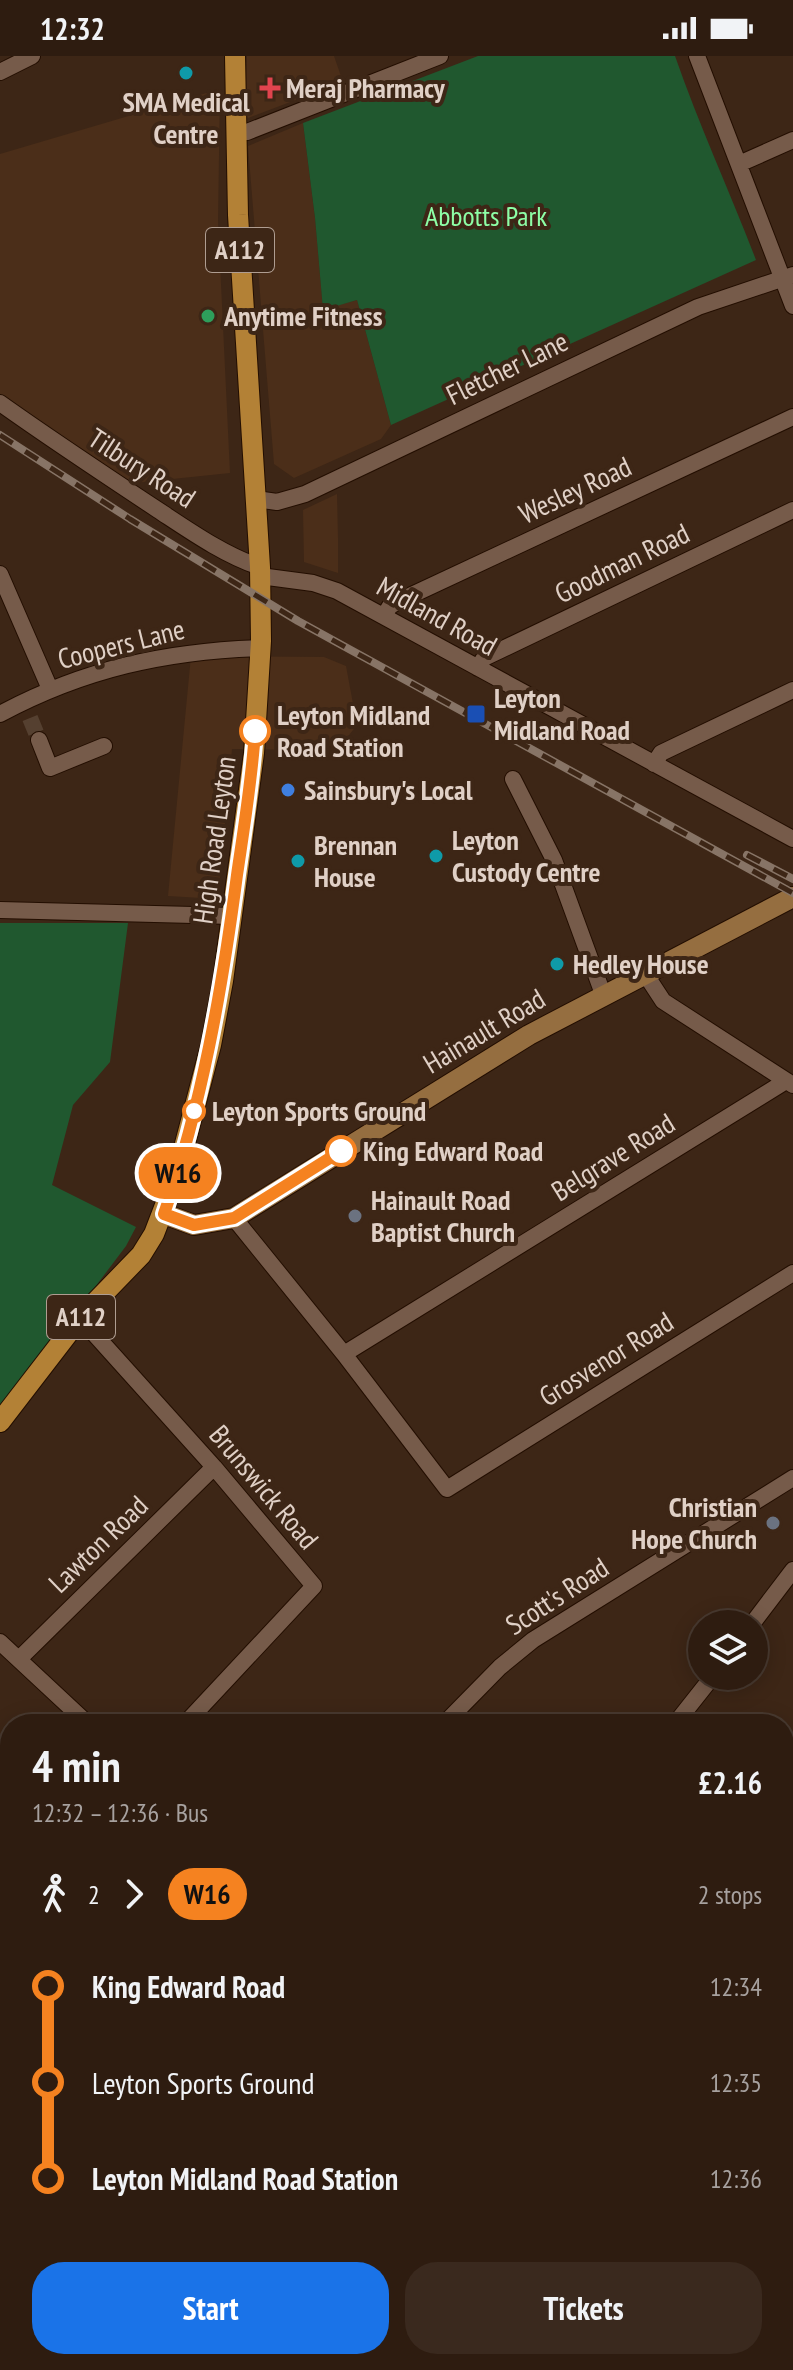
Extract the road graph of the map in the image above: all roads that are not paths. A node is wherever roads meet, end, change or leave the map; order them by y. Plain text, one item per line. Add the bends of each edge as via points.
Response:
1 (32, 56) edge
2 (235, 56) edge
3 (440, 56) edge
4 (697, 56) edge
5 (0, 72) edge
6 (235, 132) junction
7 (793, 140) edge
8 (739, 164) junction
9 (787, 277) edge
10 (793, 306) edge
11 (0, 403) edge
12 (793, 417) edge
13 (256, 499) junction
14 (793, 510) edge
15 (260, 571) junction
16 (0, 574) edge
17 (384, 616) junction
18 (260, 648) junction
19 (478, 668) junction
20 (50, 689) junction
21 (793, 690) edge
22 (23, 701) junction
23 (0, 714) edge
24 (30, 718) tunnel mouth
25 (39, 740) tunnel mouth
26 (104, 746) dead end
27 (654, 764) junction
28 (513, 779) dead end
29 (793, 839) edge
30 (793, 897) edge
31 (0, 910) edge
32 (232, 916) junction
33 (646, 975) junction
34 (603, 994) junction
35 (790, 1083) edge
36 (164, 1214) junction
37 (234, 1218) junction
38 (793, 1273) edge
39 (80, 1318) junction
40 (344, 1354) junction
41 (0, 1422) edge
42 (214, 1467) junction
43 (793, 1478) edge
44 (793, 1570) edge
45 (763, 1610) edge
46 (0, 1642) edge
47 (19, 1659) junction
48 (702, 1690) edge
49 (77, 1714) edge
50 (194, 1714) edge
51 (454, 1714) edge
52 (683, 1714) edge

1 - 5 street
2 - 6 main road, High Road Leyton / A112
3 - 6 street via 247,132
4 - 8 street
6 - 13 main road, High Road Leyton / A112
7 - 8 street
8 - 9 street
9 - 10 street
9 - 13 street, Fletcher Lane via 698,307 305,494 277,502
11 - 15 street, Tilbury Road
12 - 17 street, Wesley Road via 399,601
13 - 15 main road, High Road Leyton / A112
14 - 19 street, Goodman Road via 484,658
15 - 17 street, Midland Road via 325,586
15 - 18 main road, High Road Leyton / A112
16 - 20 street
17 - 19 street, Midland Road
18 - 20 street, Coopers Lane via 196,651 118,667
18 - 32 main road, High Road Leyton / A112 via 254,753
19 - 27 street, Midland Road
20 - 22 street, Coopers Lane
21 - 27 street via 661,753
22 - 23 street, Coopers Lane
22 - 24 street
25 - 26 street via 50,768
27 - 29 street, Midland Road
28 - 34 street via 554,860
30 - 33 street, Hainault Road
31 - 32 street
32 - 36 main road, High Road Leyton / A112 via 211,1045
33 - 34 street, Hainault Road
33 - 35 street via 663,1001
34 - 37 street, Hainault Road
35 - 40 street, Belgrave Road
36 - 37 street, Hainault Road via 194,1225
36 - 39 main road, High Road Leyton / A112 via 141,1255
37 - 40 street
38 - 40 street, Grosvenor Road via 447,1489
39 - 41 main road, High Road Leyton / A112
39 - 42 street, Brunswick Road
42 - 47 street, Lawton Road
42 - 50 street, Brunswick Road via 314,1586
43 - 51 street, Scott's Road via 533,1640
44 - 45 street
46 - 47 street
47 - 49 street
48 - 52 street

